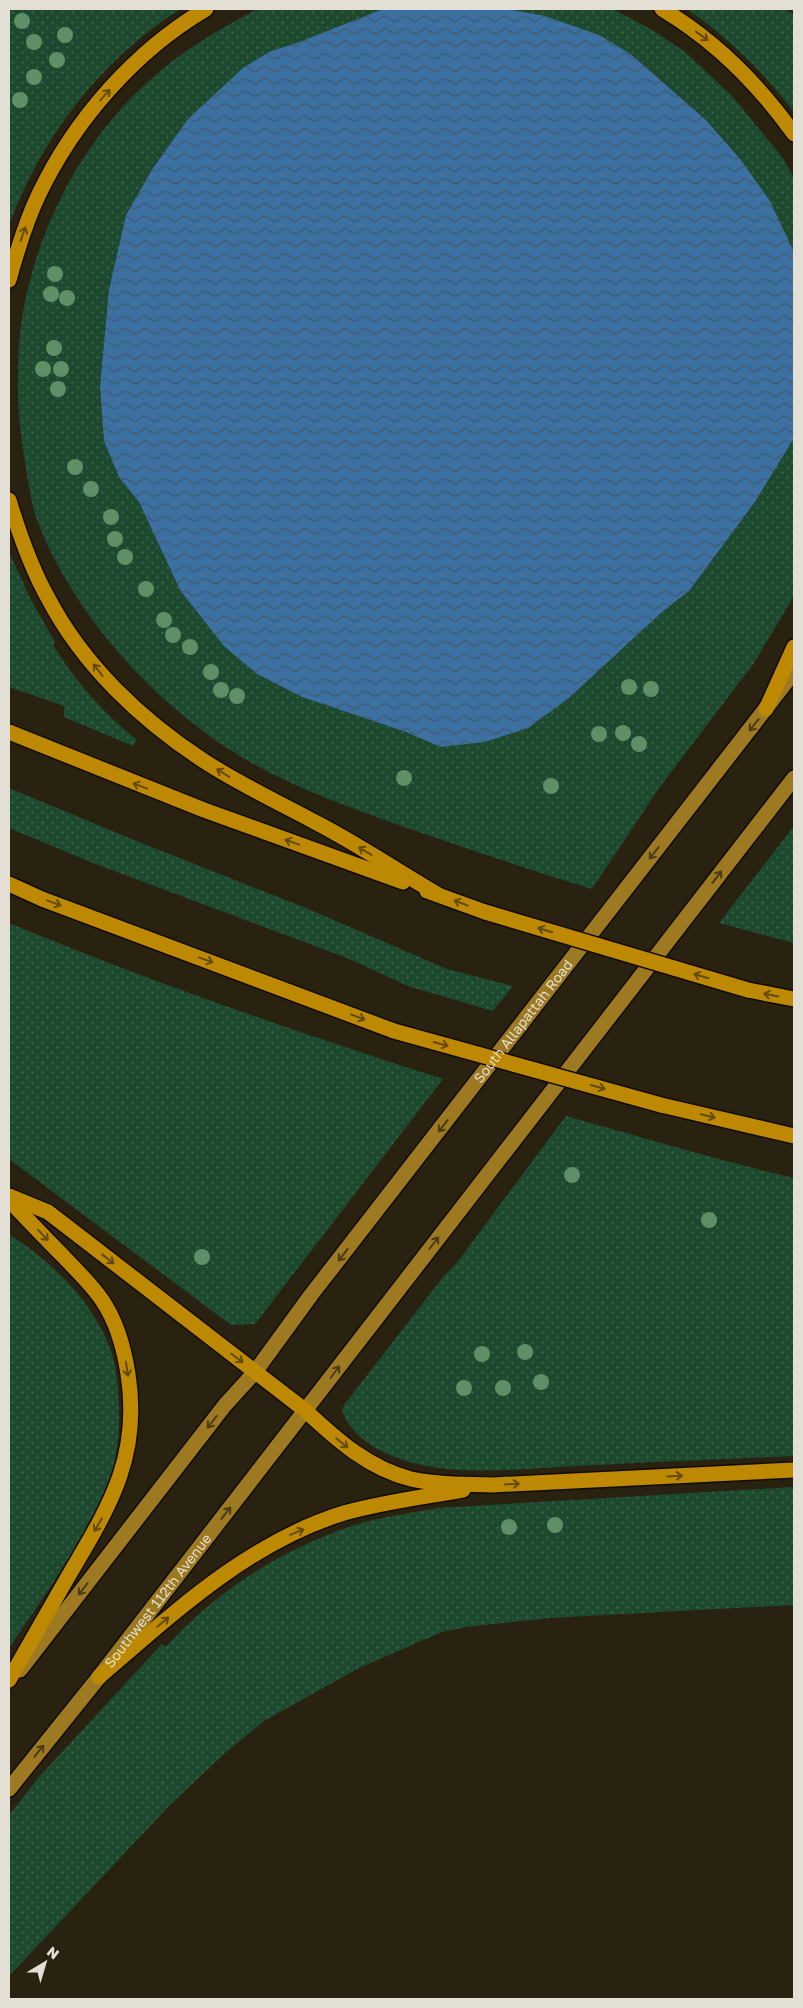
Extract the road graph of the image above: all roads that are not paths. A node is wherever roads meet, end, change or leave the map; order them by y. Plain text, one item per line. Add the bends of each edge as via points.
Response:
1 (206, 9) edge
2 (662, 9) edge
3 (794, 134) edge
4 (9, 280) edge
5 (9, 500) edge
6 (794, 647) edge
7 (794, 672) edge
8 (766, 709) junction
9 (9, 732) edge
10 (794, 778) edge
11 (9, 884) edge
12 (437, 894) junction
13 (794, 999) edge
14 (794, 1136) edge
15 (9, 1196) edge
16 (9, 1200) edge
17 (255, 1372) junction
18 (306, 1410) junction
19 (794, 1470) edge
20 (492, 1485) junction
21 (99, 1677) junction
22 (9, 1680) edge
23 (9, 1685) edge
24 (9, 1789) edge

4 -> 1 highway via 39,193 77,131 140,58
2 -> 3 highway via 710,42 777,110
12 -> 5 highway via 314,821 203,761 131,704 103,676 48,599 16,525
6 - 8 highway
7 - 8 main road, South Allapattah Road
8 -> 17 main road, South Allapattah Road via 311,1295
12 -> 9 highway via 204,810
18 -> 10 main road
11 -> 14 highway, bridge via 394,1031 661,1105
13 -> 12 highway, bridge via 748,990 485,912
15 -> 17 highway via 48,1212
16 -> 22 highway via 102,1300 123,1348 132,1413 122,1471 108,1508
17 - 18 highway
17 -> 23 main road via 225,1405
18 -> 20 highway via 342,1444 372,1464 412,1479
21 -> 18 main road, Southwest 112th Avenue
20 -> 19 highway
21 -> 20 highway via 203,1589 284,1537 342,1514 376,1505
24 -> 21 main road, Southwest 112th Avenue

